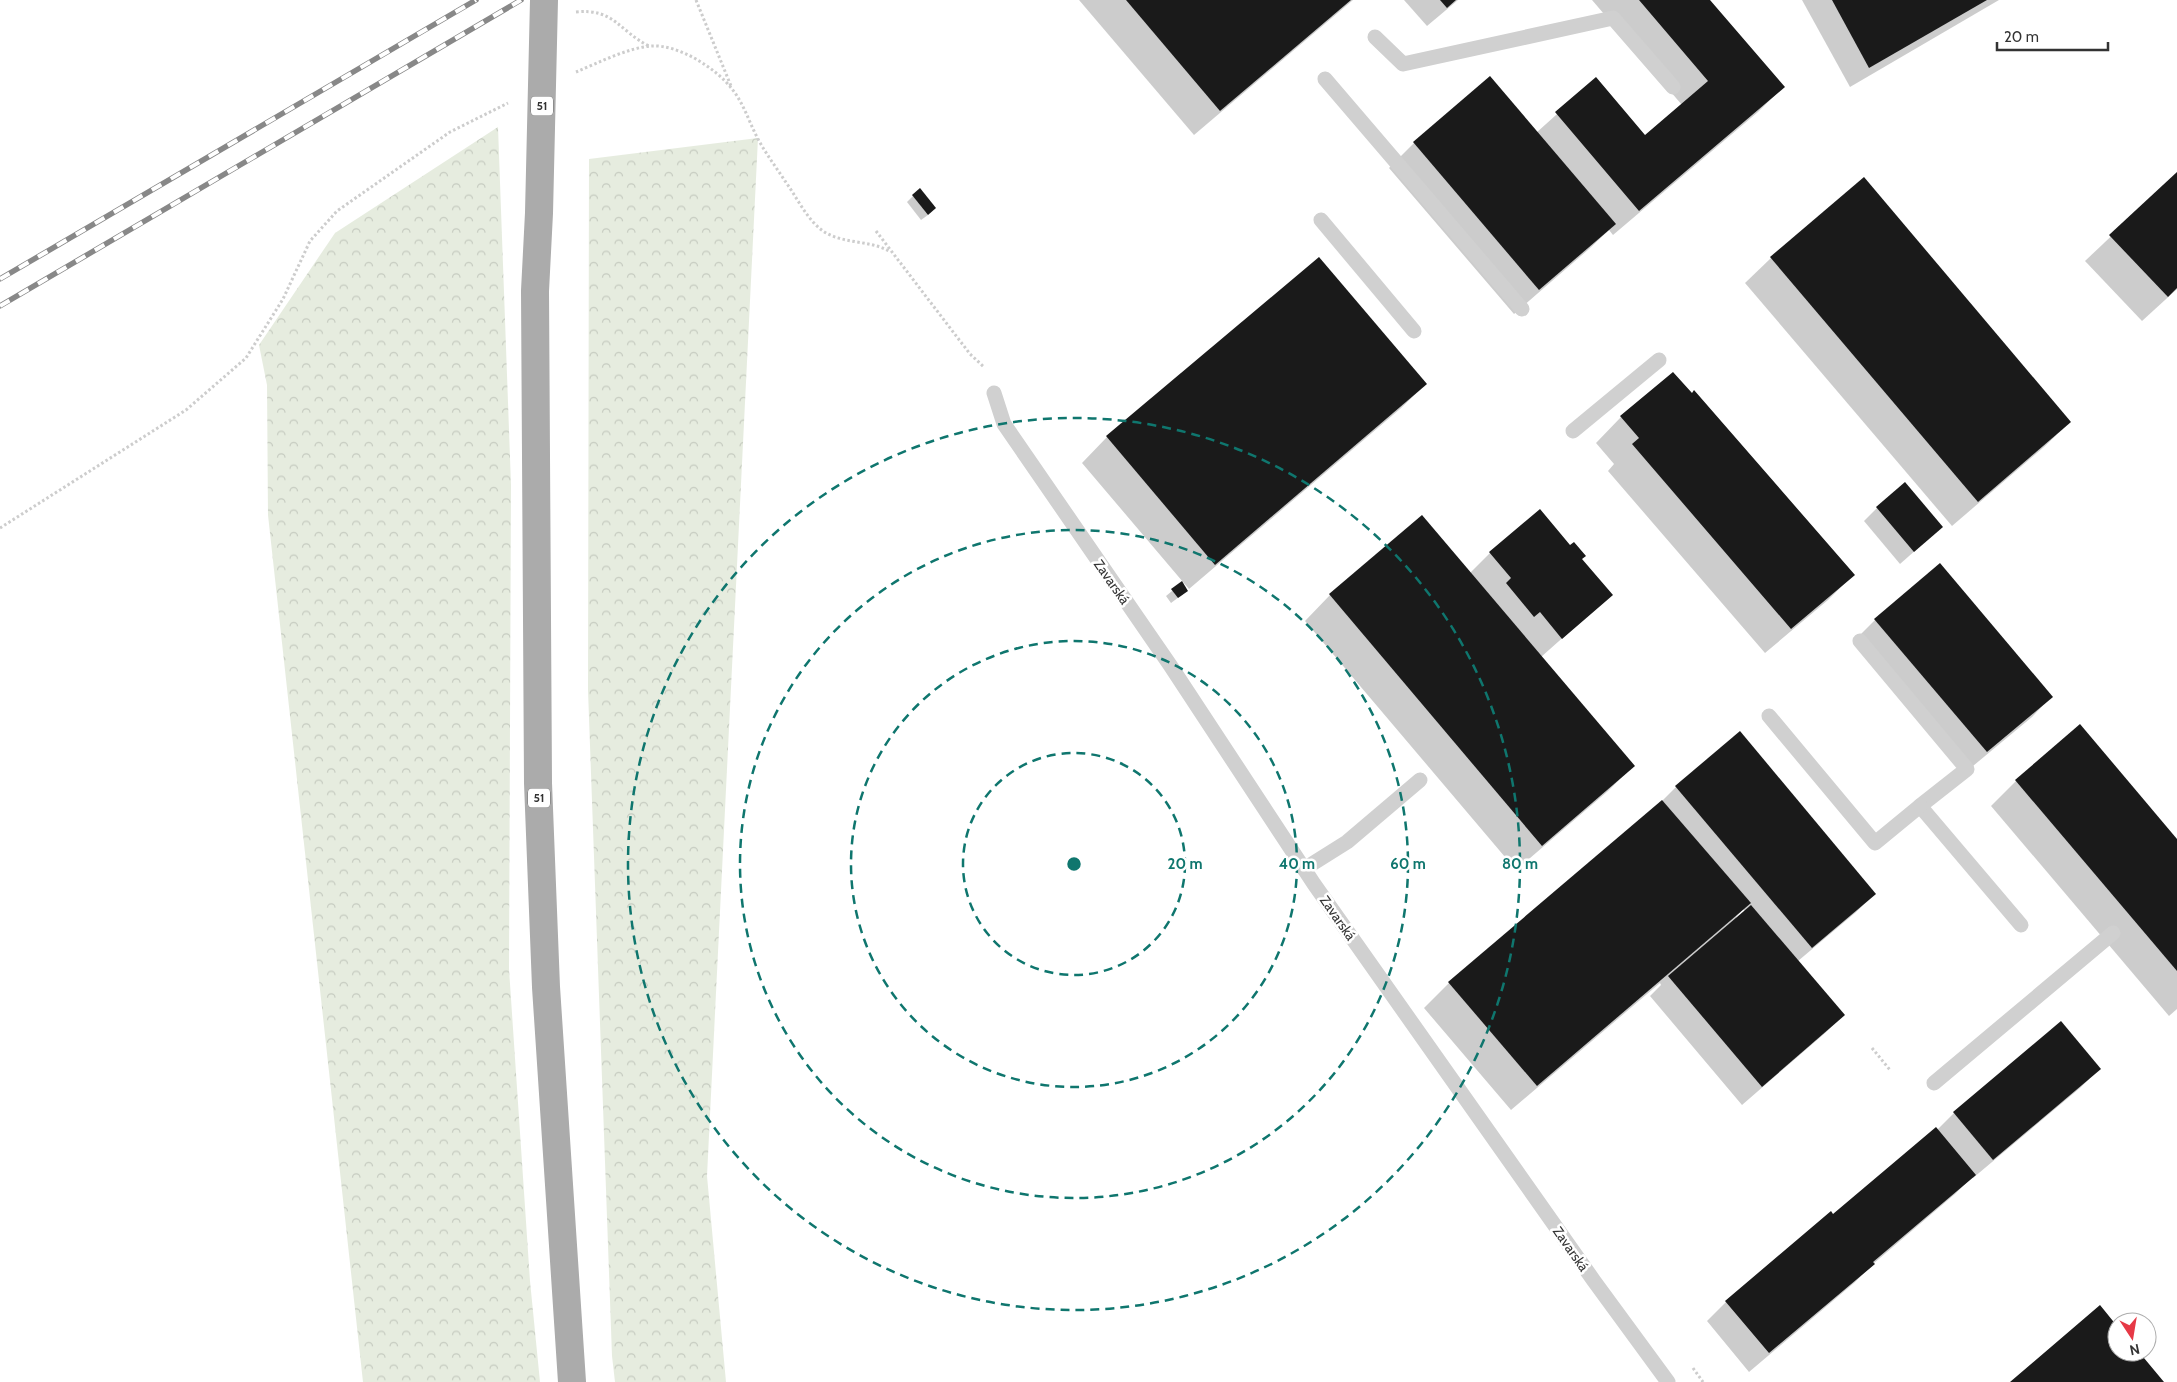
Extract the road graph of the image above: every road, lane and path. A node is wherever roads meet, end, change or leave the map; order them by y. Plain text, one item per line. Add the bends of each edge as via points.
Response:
1 (544, 0) edge
2 (696, 0) edge
3 (571, 13) dead end
4 (1375, 36) dead end
5 (650, 46) dead end
6 (1325, 80) dead end
7 (731, 87) dead end
8 (1672, 87) dead end
9 (1321, 220) dead end
10 (876, 231) dead end
11 (1522, 309) dead end
12 (1414, 331) dead end
13 (970, 354) dead end
14 (246, 358) dead end
15 (1659, 360) dead end
16 (994, 393) dead end
17 (1573, 431) dead end
18 (0, 528) edge
19 (1860, 641) dead end
20 (1769, 716) dead end
21 (1420, 780) dead end
22 (1920, 806) junction
23 (1304, 869) junction
24 (2021, 925) dead end
25 (2113, 933) dead end
26 (1872, 1048) dead end
27 (1890, 1070) dead end
28 (1934, 1083) dead end
29 (572, 1382) edge
30 (1668, 1382) edge

1 - 29 main road, 51 via 535,291 538,793 546,987
2 - 7 path
3 - 5 path via 590,11 605,14 637,40
4 - 8 lane via 1403,64 1614,18
6 - 11 lane
9 - 12 lane
10 - 13 path
14 - 18 path via 186,410
15 - 17 lane
16 - 23 lane, Zavarská via 1004,424 1170,665
19 - 22 lane via 1967,769
20 - 22 lane via 1876,843
21 - 23 lane via 1346,842
22 - 24 lane
23 - 30 lane, Zavarská
25 - 28 lane
26 - 27 path

